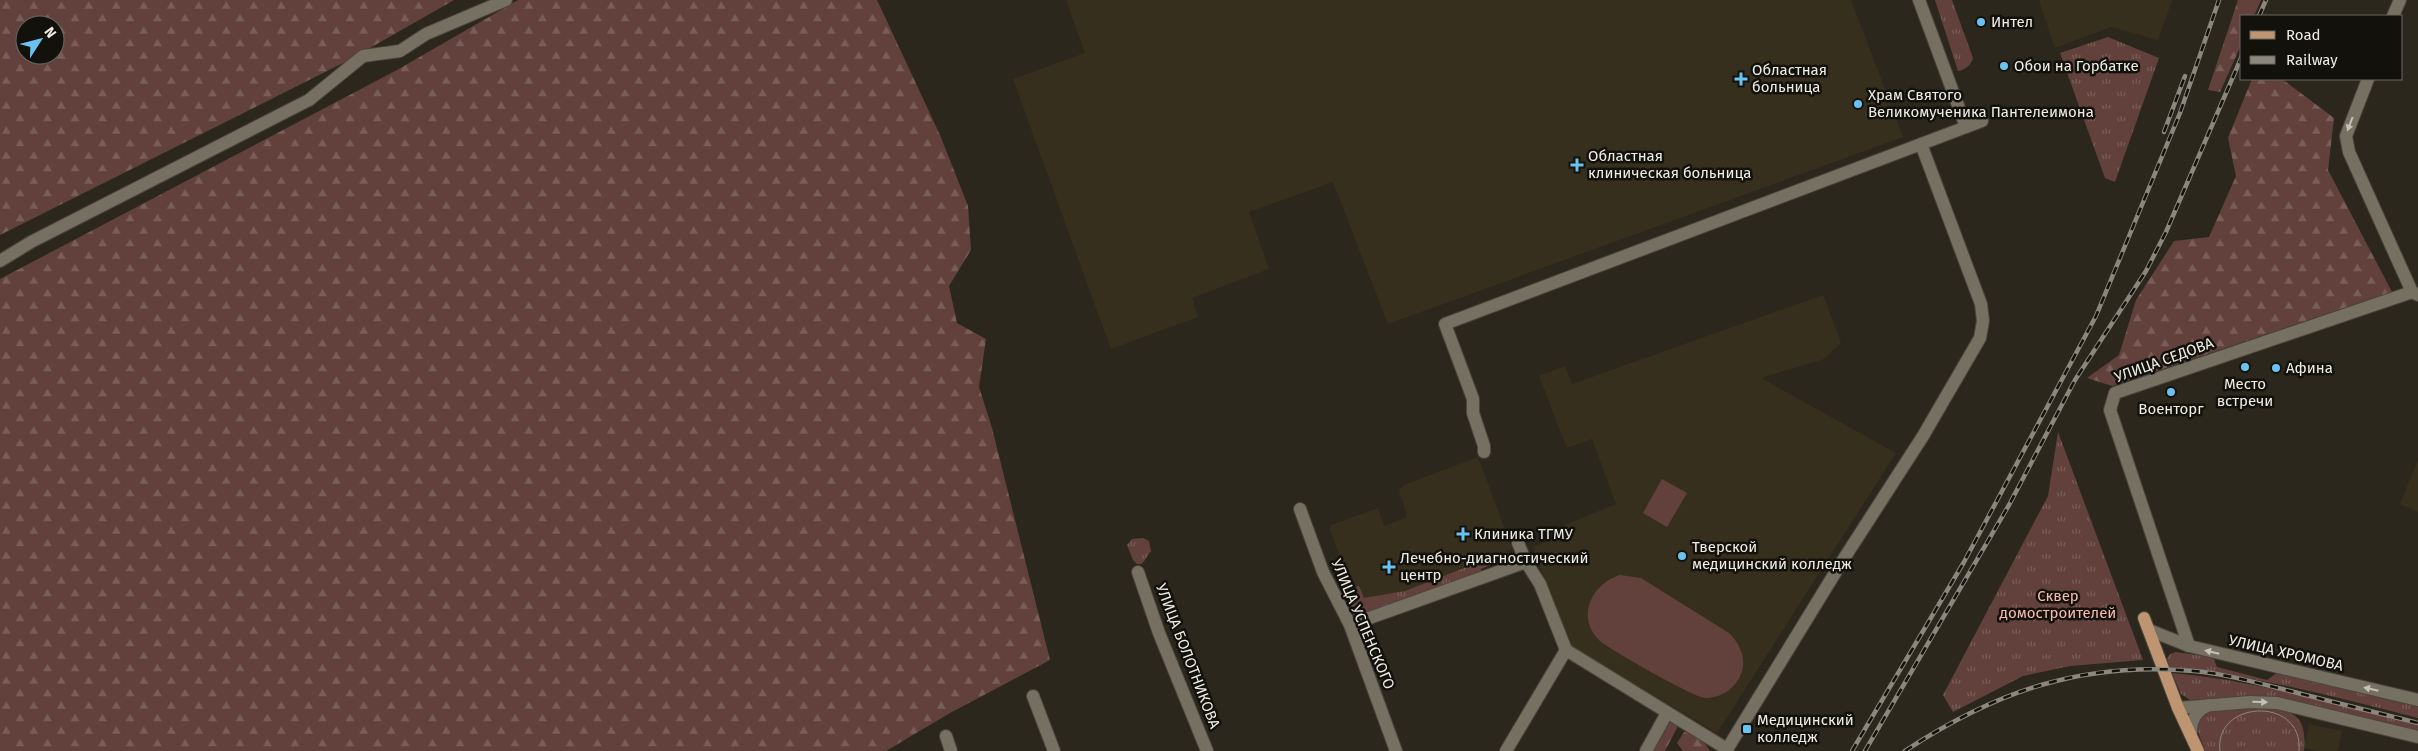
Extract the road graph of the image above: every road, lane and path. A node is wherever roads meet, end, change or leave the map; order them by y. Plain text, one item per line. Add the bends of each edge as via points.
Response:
1 (506, 0) edge
2 (1919, 0) edge
3 (2400, 0) edge
4 (2393, 15) edge
5 (2368, 80) edge
6 (1982, 121) dead end
7 (1966, 127) junction
8 (1921, 144) junction
9 (0, 261) edge
10 (2415, 293) edge
11 (1484, 452) dead end
12 (1300, 508) dead end
13 (1518, 543) dead end
14 (1526, 562) junction
15 (1138, 572) dead end
16 (2144, 618) dead end
17 (1350, 625) junction
18 (2149, 630) junction
19 (2189, 646) junction
20 (1566, 650) junction
21 (1033, 696) dead end
22 (2418, 700) edge
23 (2211, 704) junction
24 (2178, 708) junction
25 (1667, 713) junction
26 (2191, 732) junction
27 (946, 736) dead end
28 (2418, 737) edge
29 (1726, 750) edge
30 (951, 751) edge
31 (1054, 751) edge
32 (1207, 751) edge
33 (1396, 751) edge
34 (1506, 751) edge
35 (1646, 751) edge
36 (2189, 751) edge
37 (2198, 751) edge

1 - 9 street via 426,34 400,51 363,56 309,100 30,242
2 - 7 street
3 - 4 street
5 -> 10 street via 2346,136 2349,152
6 - 7 street
7 - 8 street
8 - 11 street via 1445,324 1473,399 1473,413
8 - 29 street via 1981,304 1980,338 1923,436
10 - 19 street, УЛИЦА СЕДОВА via 2115,393 2110,410
12 - 17 street, УЛИЦА УСПЕНСКОГО via 1323,572
13 - 14 street
14 - 17 street
14 - 20 street via 1540,584
15 - 32 street, УЛИЦА БОЛОТНИКОВА
16 - 18 main road
17 - 33 street, УЛИЦА УСПЕНСКОГО
18 - 19 street, УЛИЦА ХРОМОВА
18 - 24 main road
22 -> 19 street, УЛИЦА ХРОМОВА
20 - 25 street
20 - 34 street
21 - 31 street
23 - 24 street
23 - 26 street via 2196,714
23 -> 28 street via 2277,703
24 - 26 main road
24 - 36 main road
25 - 29 street
25 - 35 street
26 - 37 main road
27 - 30 street

